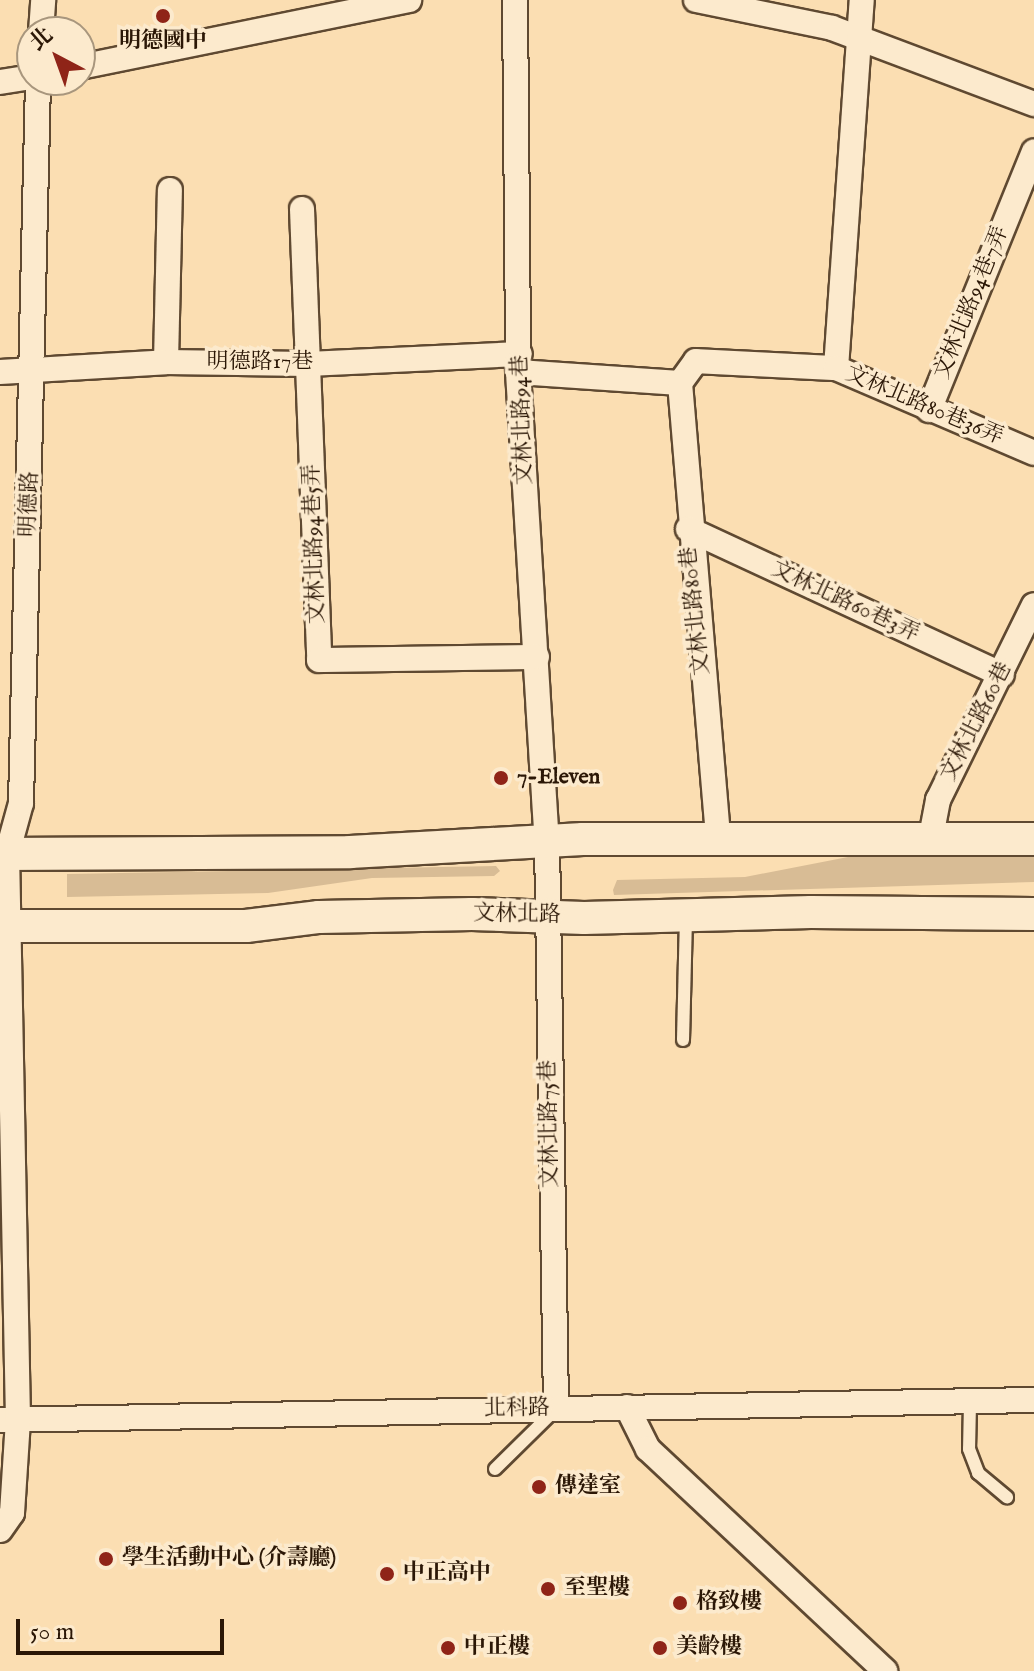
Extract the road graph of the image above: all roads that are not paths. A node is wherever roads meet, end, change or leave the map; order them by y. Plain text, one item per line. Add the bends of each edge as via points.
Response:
1 (409, 0) edge
2 (515, 0) edge
3 (696, 0) edge
4 (862, 0) edge
5 (859, 40) junction
6 (96, 64) edge
7 (38, 96) edge
8 (1034, 104) edge
9 (1034, 151) edge
10 (170, 190) dead end
11 (302, 209) dead end
12 (166, 362) junction
13 (519, 363) junction
14 (308, 364) junction
15 (35, 367) junction
16 (836, 368) junction
17 (0, 372) edge
18 (680, 383) junction
19 (929, 410) junction
20 (1034, 453) edge
21 (688, 529) junction
22 (1034, 605) edge
23 (537, 657) junction
24 (11, 670) edge
25 (1002, 675) junction
26 (718, 839) junction
27 (1034, 839) edge
28 (547, 840) junction
29 (930, 842) junction
30 (3, 854) edge
31 (1034, 914) edge
32 (549, 915) junction
33 (686, 917) junction
34 (3, 926) edge
35 (683, 1040) dead end
36 (1034, 1400) edge
37 (970, 1403) junction
38 (627, 1407) junction
39 (556, 1409) junction
40 (9, 1420) edge
41 (495, 1469) dead end
42 (1007, 1497) dead end
43 (0, 1530) edge
44 (885, 1671) edge

1 - 6 street
2 - 13 street, 文林北路94巷
3 - 5 street via 832,28
4 - 5 street
5 - 8 street
5 - 16 street
7 - 15 street, 明德路
9 - 19 street, 文林北路94巷7弄
10 - 12 street
11 - 14 street, 文林北路94巷5弄
12 - 14 street, 明德路17巷
12 - 15 street, 明德路17巷
13 - 14 street, 明德路17巷
13 - 18 street, 明德路17巷
13 - 23 street, 文林北路94巷
14 - 23 street, 文林北路94巷5弄 via 319,660
15 - 17 street, 明德路17巷
15 - 24 street, 明德路
16 - 18 street, 文林北路80巷36弄 via 696,361
16 - 19 street, 文林北路80巷36弄
18 - 21 street, 文林北路80巷
19 - 20 street, 文林北路80巷36弄
21 - 25 street, 文林北路60巷3弄
21 - 26 street, 文林北路80巷
22 - 25 street, 文林北路60巷
23 - 28 street, 文林北路94巷
24 - 30 street, 明德路 via 21,803
25 - 29 street, 文林北路60巷 via 938,800
26 - 28 main road
26 - 29 main road
27 - 29 main road
28 - 30 main road via 350,852
28 - 32 street, 文林北路75巷
30 - 34 street, 明德路
31 - 33 main road, 文林北路
32 - 33 main road, 文林北路
32 - 34 main road, 文林北路 via 319,917 246,926
32 - 39 street, 文林北路75巷
33 - 35 lane
34 - 40 street, 明德路
36 - 37 street, 北科路
37 - 38 street, 北科路
37 - 42 lane via 969,1449 978,1473
38 - 39 street, 北科路
38 - 44 street via 648,1449
39 - 40 street, 北科路
39 - 41 lane
40 - 43 street, 明德路 via 12,1513

